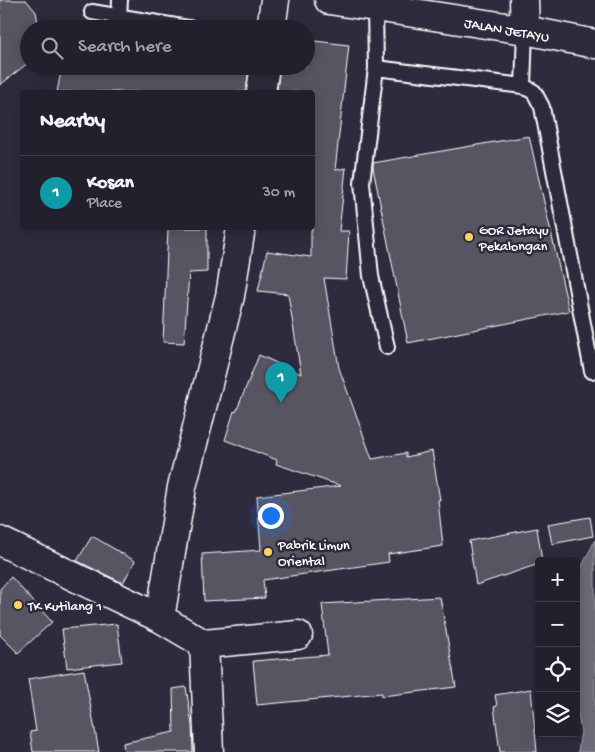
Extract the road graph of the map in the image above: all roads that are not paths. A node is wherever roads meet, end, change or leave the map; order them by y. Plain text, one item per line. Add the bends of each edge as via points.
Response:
1 (120, 0) edge
2 (275, 0) edge
3 (329, 0) edge
4 (524, 0) edge
5 (375, 7) junction
6 (423, 8) edge
7 (92, 12) dead end
8 (119, 16) junction
9 (142, 20) edge
10 (272, 20) edge
11 (525, 30) junction
12 (595, 44) edge
13 (376, 68) junction
14 (264, 75) edge
15 (523, 86) junction
16 (261, 90) edge
17 (241, 230) edge
18 (387, 347) dead end
19 (592, 371) dead end
20 (0, 541) edge
21 (160, 618) junction
22 (298, 635) dead end
23 (204, 644) junction
24 (209, 752) edge

1 - 8 lane
2 - 10 street
3 - 5 street, JALAN JETAYU
4 - 11 street
5 - 6 street, JALAN JETAYU
5 - 13 lane
6 - 11 street, JALAN JETAYU
7 - 8 lane
8 - 9 lane
11 - 12 street, JALAN JETAYU
11 - 15 lane
13 - 15 lane
13 - 18 lane via 362,183 371,276
14 - 16 street
15 - 19 lane via 534,92 542,108
17 - 21 street via 230,296 182,487
20 - 21 street
21 - 23 street
22 - 23 street
23 - 24 street

